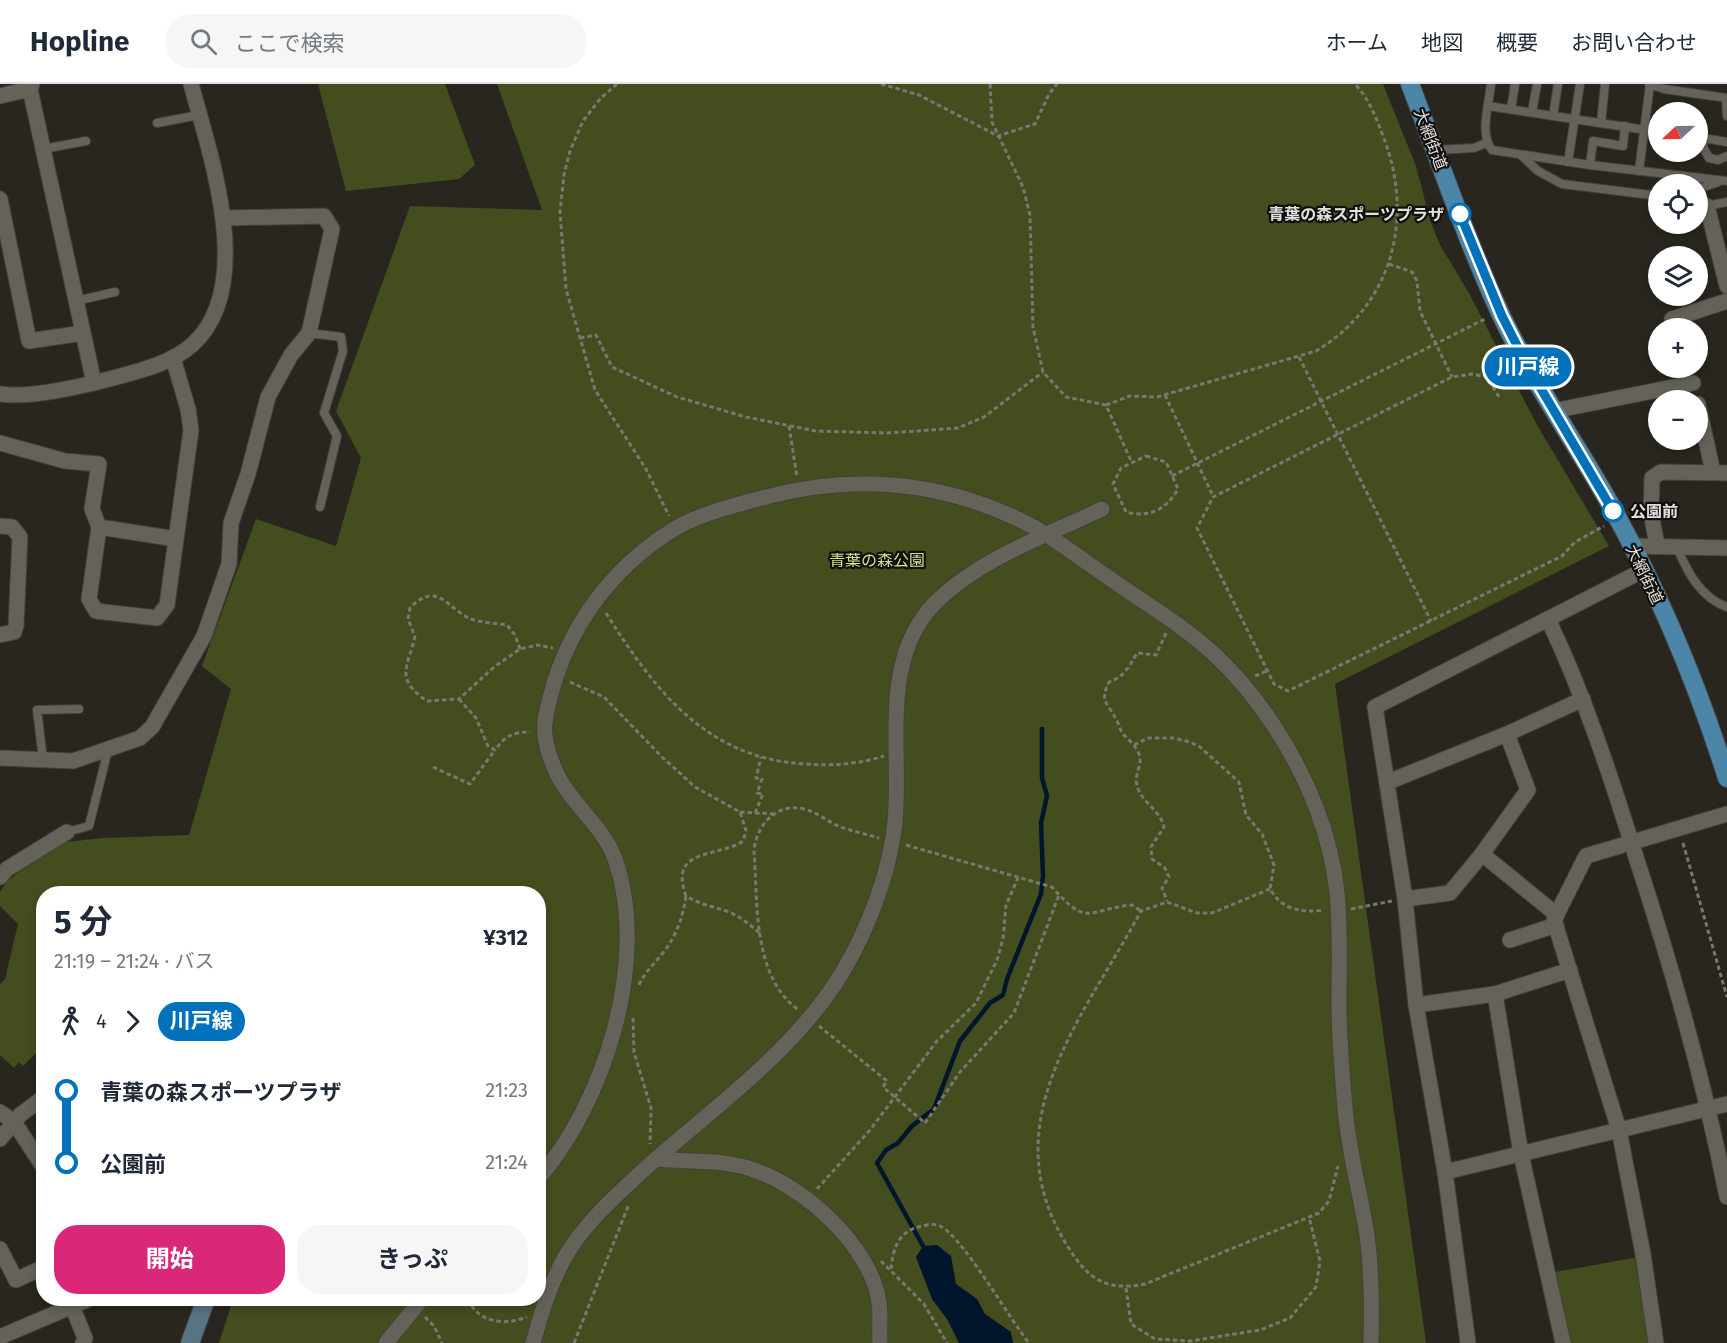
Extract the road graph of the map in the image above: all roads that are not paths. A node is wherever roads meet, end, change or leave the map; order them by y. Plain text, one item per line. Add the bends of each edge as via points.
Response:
1 (190, 84) edge
2 (1410, 84) edge
3 (1491, 84) edge
4 (1515, 84) edge
5 (1537, 84) edge
6 (1558, 84) edge
7 (1580, 84) edge
8 (1605, 84) edge
9 (1649, 84) edge
10 (31, 87) edge
11 (0, 96) edge
12 (1727, 98) edge
13 (1488, 106) junction
14 (1511, 109) junction
15 (1532, 112) junction
16 (199, 115) junction
17 (1553, 116) junction
18 (1727, 116) edge
19 (1574, 119) junction
20 (157, 123) dead end
21 (1601, 123) junction
22 (1625, 126) junction
23 (1643, 129) junction
24 (1648, 130) edge
25 (1708, 139) edge
26 (86, 141) dead end
27 (1727, 142) edge
28 (1486, 143) junction
29 (43, 149) junction
30 (1435, 150) junction
31 (1521, 155) junction
32 (1708, 156) edge
33 (1727, 156) edge
34 (1568, 162) junction
35 (1590, 165) junction
36 (1639, 171) junction
37 (1725, 181) edge
38 (1708, 186) edge
39 (1648, 195) edge
40 (0, 199) edge
41 (1727, 202) edge
42 (1708, 206) edge
43 (1708, 210) edge
44 (223, 218) junction
45 (3, 238) edge
46 (1727, 286) edge
47 (115, 292) dead end
48 (76, 301) junction
49 (1727, 301) edge
50 (1675, 318) edge
51 (83, 333) junction
52 (309, 333) junction
53 (172, 358) junction
54 (1692, 378) edge
55 (94, 383) junction
56 (1693, 383) junction
57 (1695, 390) edge
58 (0, 394) edge
59 (1553, 411) junction
60 (1708, 434) edge
61 (0, 443) edge
62 (1720, 473) edge
63 (320, 507) dead end
64 (1102, 509) dead end
65 (0, 526) edge
66 (99, 527) junction
67 (1047, 536) junction
68 (176, 539) junction
69 (1657, 545) junction
70 (1631, 546) junction
71 (1677, 547) junction
72 (1727, 548) edge
73 (1644, 570) junction
74 (1727, 608) edge
75 (1548, 619) junction
76 (0, 635) edge
77 (1582, 699) junction
78 (79, 709) dead end
79 (1508, 734) junction
80 (108, 750) junction
81 (0, 758) edge
82 (43, 759) junction
83 (1727, 778) edge
84 (1388, 782) junction
85 (1727, 814) edge
86 (68, 831) joint
87 (1631, 841) junction
88 (1482, 854) junction
89 (2, 869) edge
90 (1405, 899) junction
91 (1556, 920) junction
92 (1510, 940) dead end
93 (1570, 970) junction
94 (1495, 994) junction
95 (1416, 1005) junction
96 (36, 1104) edge
97 (1727, 1104) edge
98 (1710, 1108) junction
99 (0, 1112) edge
100 (14, 1122) junction
101 (1618, 1130) junction
102 (0, 1139) edge
103 (1521, 1154) junction
104 (36, 1156) edge
105 (656, 1159) junction
106 (546, 1169) edge
107 (1444, 1172) junction
108 (1727, 1197) edge
109 (0, 1249) edge
110 (36, 1271) edge
111 (546, 1300) edge
112 (72, 1306) joint
113 (203, 1306) edge
114 (416, 1306) edge
115 (544, 1306) edge
116 (0, 1337) edge
117 (83, 1343) edge
118 (190, 1343) edge
119 (386, 1343) edge
120 (532, 1343) edge
121 (880, 1343) edge
122 (1371, 1343) edge
123 (1468, 1343) edge
124 (1563, 1343) edge
125 (1656, 1343) edge

1 - 16 street
2 - 30 main road, 大網街道
3 - 13 lane
4 - 14 lane
5 - 15 lane
6 - 17 lane
7 - 19 lane
8 - 21 lane
9 - 12 lane
9 - 23 lane
10 - 11 street
10 - 29 street
12 - 18 lane
13 - 14 lane
13 - 28 lane
14 - 15 lane
15 - 17 lane
16 - 20 lane
16 - 44 street
17 - 19 lane
19 - 21 lane
19 - 34 lane
21 - 22 lane
22 - 23 lane
22 - 35 lane via 1623,146 1593,141
23 - 24 lane
23 - 36 lane
25 - 27 lane
26 - 29 lane
28 - 30 lane via 1474,148
28 - 31 lane via 1492,150
29 - 48 street
30 - 59 main road, 大網街道 via 1502,316
31 - 34 lane
31 - 39 lane via 1538,171 1562,184
32 - 33 lane via 1718,160
34 - 35 lane
35 - 36 lane
36 - 37 lane
37 - 38 lane
40 - 45 street
41 - 42 lane
43 - 46 street
44 - 52 street via 324,216 332,230
44 - 53 street via 226,267 214,316 193,344
45 - 51 street via 29,341
47 - 48 lane
48 - 51 street
49 - 50 street
51 - 55 street
52 - 63 lane via 341,338 343,351 324,413 337,436
52 - 80 street via 291,355 268,397 231,523 230,564 204,636 152,727 140,738
53 - 55 street
53 - 68 street via 188,409 190,430
54 - 56 street
55 - 58 street
56 - 57 street
56 - 59 street
59 - 70 main road, 大網街道
60 - 62 street
61 - 66 street via 65,461 99,464 92,509
62 - 69 street via 1661,472 1652,478 1650,513
64 - 67 street
65 - 76 street via 12,527 20,537 16,626 14,632
66 - 68 street
66 - 68 street via 89,599 96,611 157,618 167,605
67 - 105 street via 964,578 933,605 911,638 897,693 898,789 893,842 872,912 849,960 809,1019 778,1052
67 - 106 street via 1021,520 966,498 912,485 868,482 799,490 726,508 675,528 626,565 596,598 556,676 544,731 564,788 591,818 613,854 623,888 626,937 621,1004 602,1072 562,1149
67 - 122 street via 1173,621 1217,657 1262,709 1316,805 1331,850 1341,909 1339,1010 1345,1110 1366,1232 1372,1295
69 - 70 street
69 - 71 street
70 - 73 main road, 大網街道
71 - 72 street
71 - 74 lane via 1686,568 1712,602
73 - 75 street
73 - 83 main road, 大網街道 via 1679,644
75 - 77 street
75 - 84 street via 1375,707
77 - 79 street
77 - 87 street
78 - 82 lane via 37,710
79 - 84 street
79 - 88 street via 1528,789
80 - 82 street via 73,761
80 - 86 lane via 89,826
81 - 82 street
84 - 90 street
85 - 87 street
86 - 89 street
87 - 91 street via 1586,856
87 - 98 street via 1676,980
88 - 90 street via 1450,893
88 - 91 street
90 - 95 street
91 - 92 street
91 - 93 street
93 - 94 street
93 - 101 street
94 - 95 street
94 - 103 street
95 - 107 street
96 - 100 street
97 - 98 street
98 - 101 street
98 - 108 street
99 - 100 street
100 - 102 street
100 - 104 street
101 - 103 street
101 - 125 street
103 - 107 street
103 - 124 street
105 - 111 street via 585,1229 566,1255
105 - 121 street via 750,1168 778,1179 808,1200 846,1234 863,1260 879,1301
107 - 123 street
109 - 110 street via 16,1280
112 - 116 street
112 - 117 street via 85,1338
113 - 118 street
114 - 119 street
115 - 120 street

